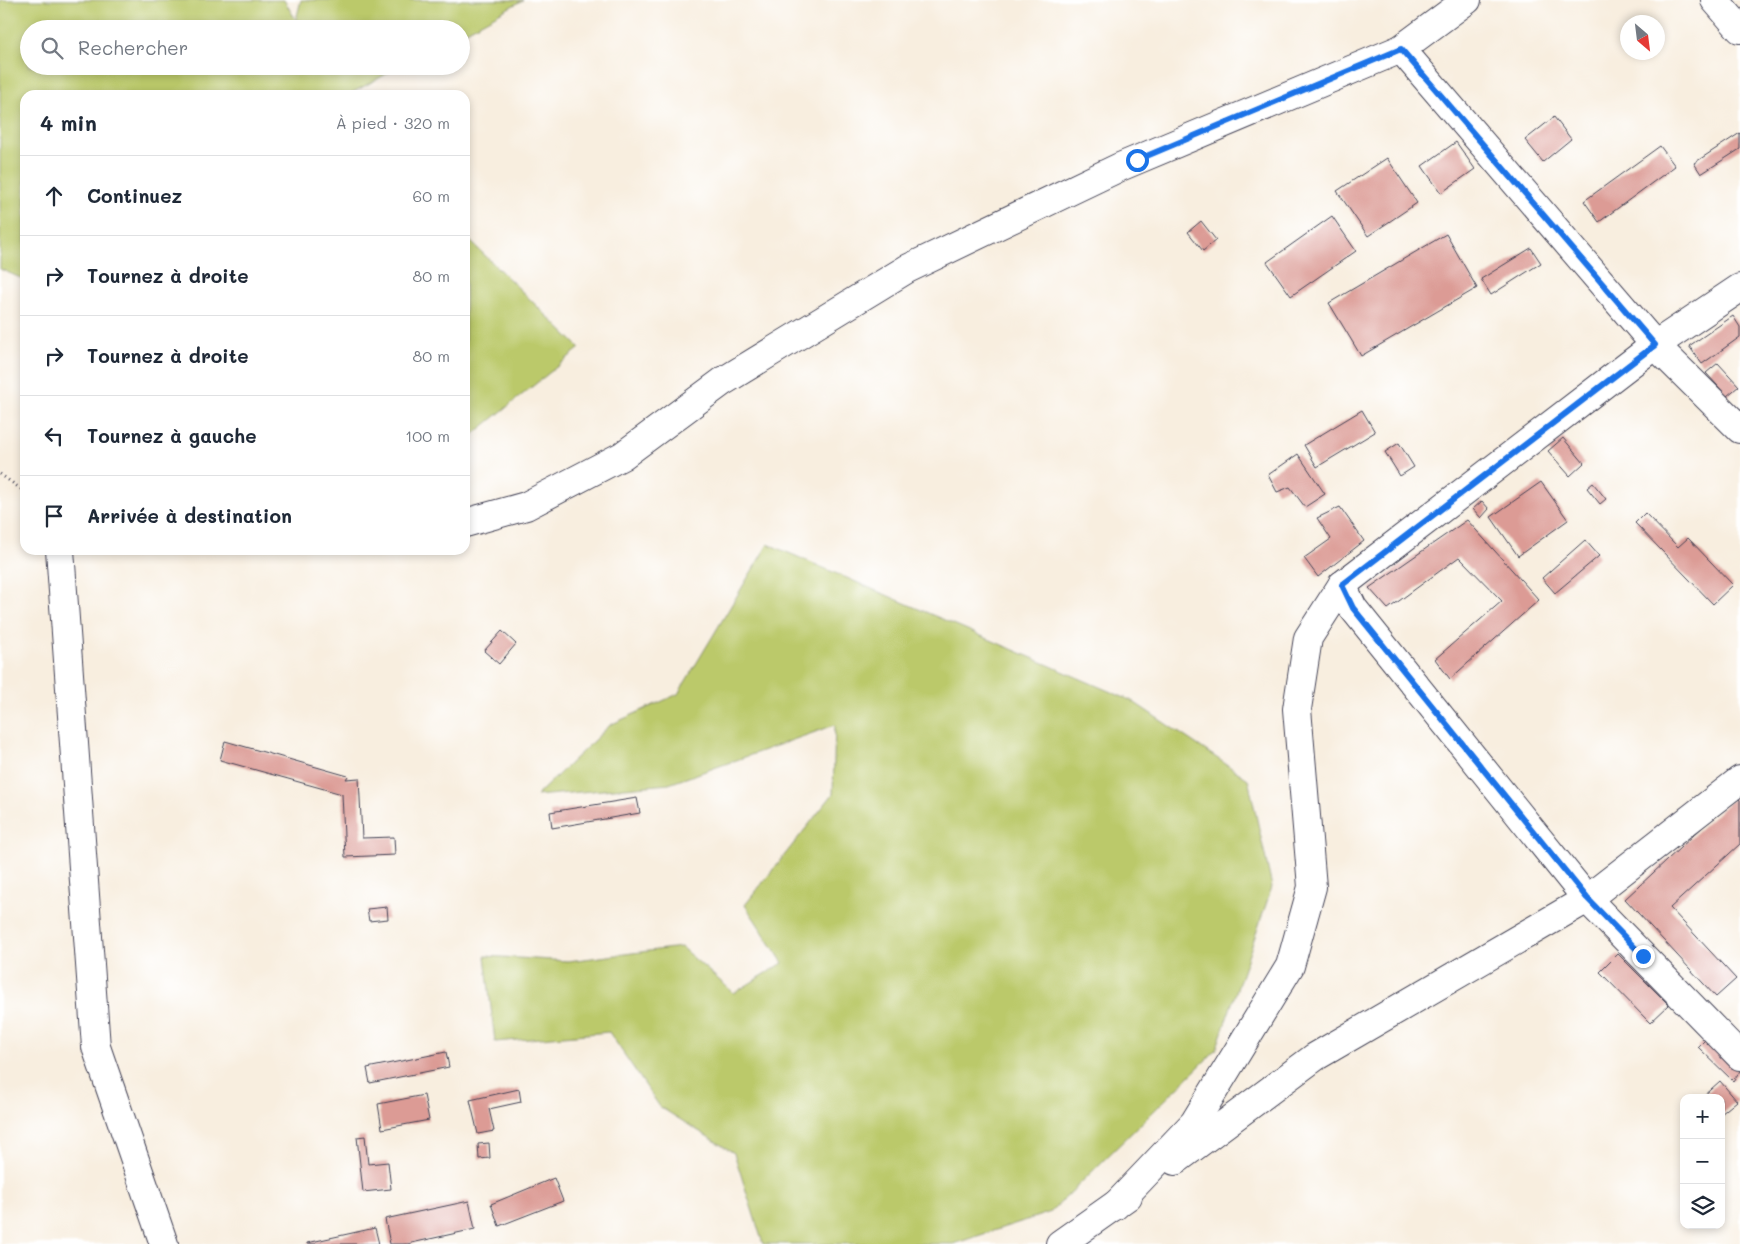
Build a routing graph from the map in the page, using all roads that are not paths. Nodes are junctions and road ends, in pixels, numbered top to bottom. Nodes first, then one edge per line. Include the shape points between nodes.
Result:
1 (1467, 0) edge
2 (1715, 0) edge
3 (1740, 29) edge
4 (1401, 49) junction
5 (1740, 288) edge
6 (1655, 345) junction
7 (1740, 430) edge
8 (470, 522) edge
9 (60, 555) edge
10 (1342, 585) junction
11 (1740, 780) edge
12 (1587, 898) junction
13 (1740, 1056) edge
14 (1114, 1206) junction
15 (164, 1244) edge
16 (1060, 1244) edge

1 - 4 street
2 - 3 street
4 - 6 street
4 - 8 street via 1120,167 907,269 722,382 622,456 526,506
5 - 6 street
6 - 7 street
6 - 10 street
9 - 15 street via 96,1048
10 - 12 street via 1353,608
10 - 14 street via 1308,638 1297,709 1312,887 1290,966 1194,1123
11 - 12 street
12 - 13 street
12 - 14 street via 1315,1057
14 - 16 street

